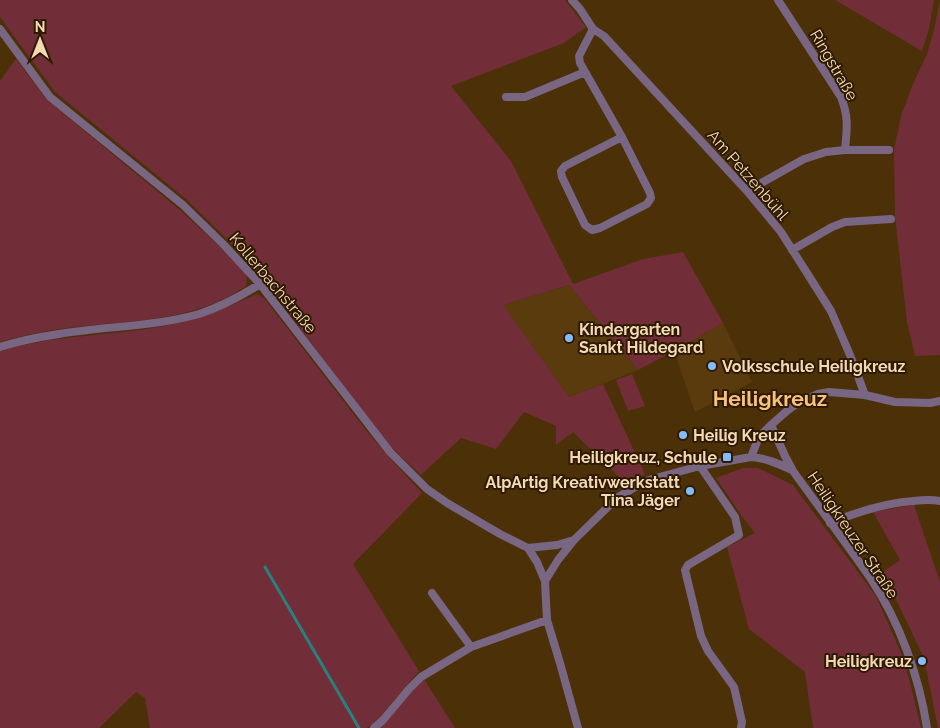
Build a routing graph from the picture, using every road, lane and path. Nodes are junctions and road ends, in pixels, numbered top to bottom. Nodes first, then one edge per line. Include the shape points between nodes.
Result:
1 (572, 0) edge
2 (778, 0) edge
3 (0, 29) edge
4 (593, 29) junction
5 (585, 72) junction
6 (506, 97) dead end
7 (622, 138) junction
8 (845, 150) junction
9 (888, 150) dead end
10 (747, 191) junction
11 (891, 219) dead end
12 (792, 250) junction
13 (260, 284) junction
14 (0, 347) edge
15 (865, 395) junction
16 (940, 401) edge
17 (771, 425) junction
18 (751, 458) junction
19 (700, 466) junction
20 (794, 471) junction
21 (940, 501) edge
22 (830, 523) junction
23 (574, 540) junction
24 (528, 548) junction
25 (545, 581) junction
26 (432, 592) dead end
27 (547, 620) junction
28 (471, 647) junction
29 (374, 728) edge
30 (578, 728) edge
31 (741, 728) edge
32 (927, 728) edge

1 - 4 street, Am Petzenbühl
2 - 8 street, Ringstraße via 841,97 847,118
3 - 13 street, Kollerbachstraße via 50,97 183,205
4 - 5 street via 579,56
4 - 10 street, Am Petzenbühl via 604,36
5 - 6 street via 525,97
5 - 7 street
7 - 7 street via 650,192 650,198 647,204 592,230 585,226 561,171
8 - 9 street
8 - 10 street via 804,159
10 - 12 street, Am Petzenbühl
11 - 12 street via 845,222
12 - 15 street, Am Petzenbühl via 831,311
13 - 14 street via 240,297 201,313 172,320 60,334
13 - 24 street, Kollerbachstraße via 408,471 446,503
15 - 16 street via 895,402
15 - 17 street via 818,394 798,403
17 - 18 street via 760,436
17 - 20 street, Heiligkreuzer Straße
18 - 19 street, Heiligkreuzer Straße
18 - 20 street, Heiligkreuzer Straße via 780,464
19 - 23 street, Heiligkreuzer Straße via 640,484 617,498
19 - 31 street via 735,517 739,535 684,570 701,636 734,687
20 - 22 street, Heiligkreuzer Straße
21 - 22 street via 886,504
22 - 32 street, Heiligkreuzer Straße via 871,580 894,621 916,679
23 - 24 street
23 - 25 street, Heiligkreuzer Straße
24 - 25 street
25 - 27 street
26 - 28 street
27 - 28 street
27 - 30 street
28 - 29 street via 422,676

